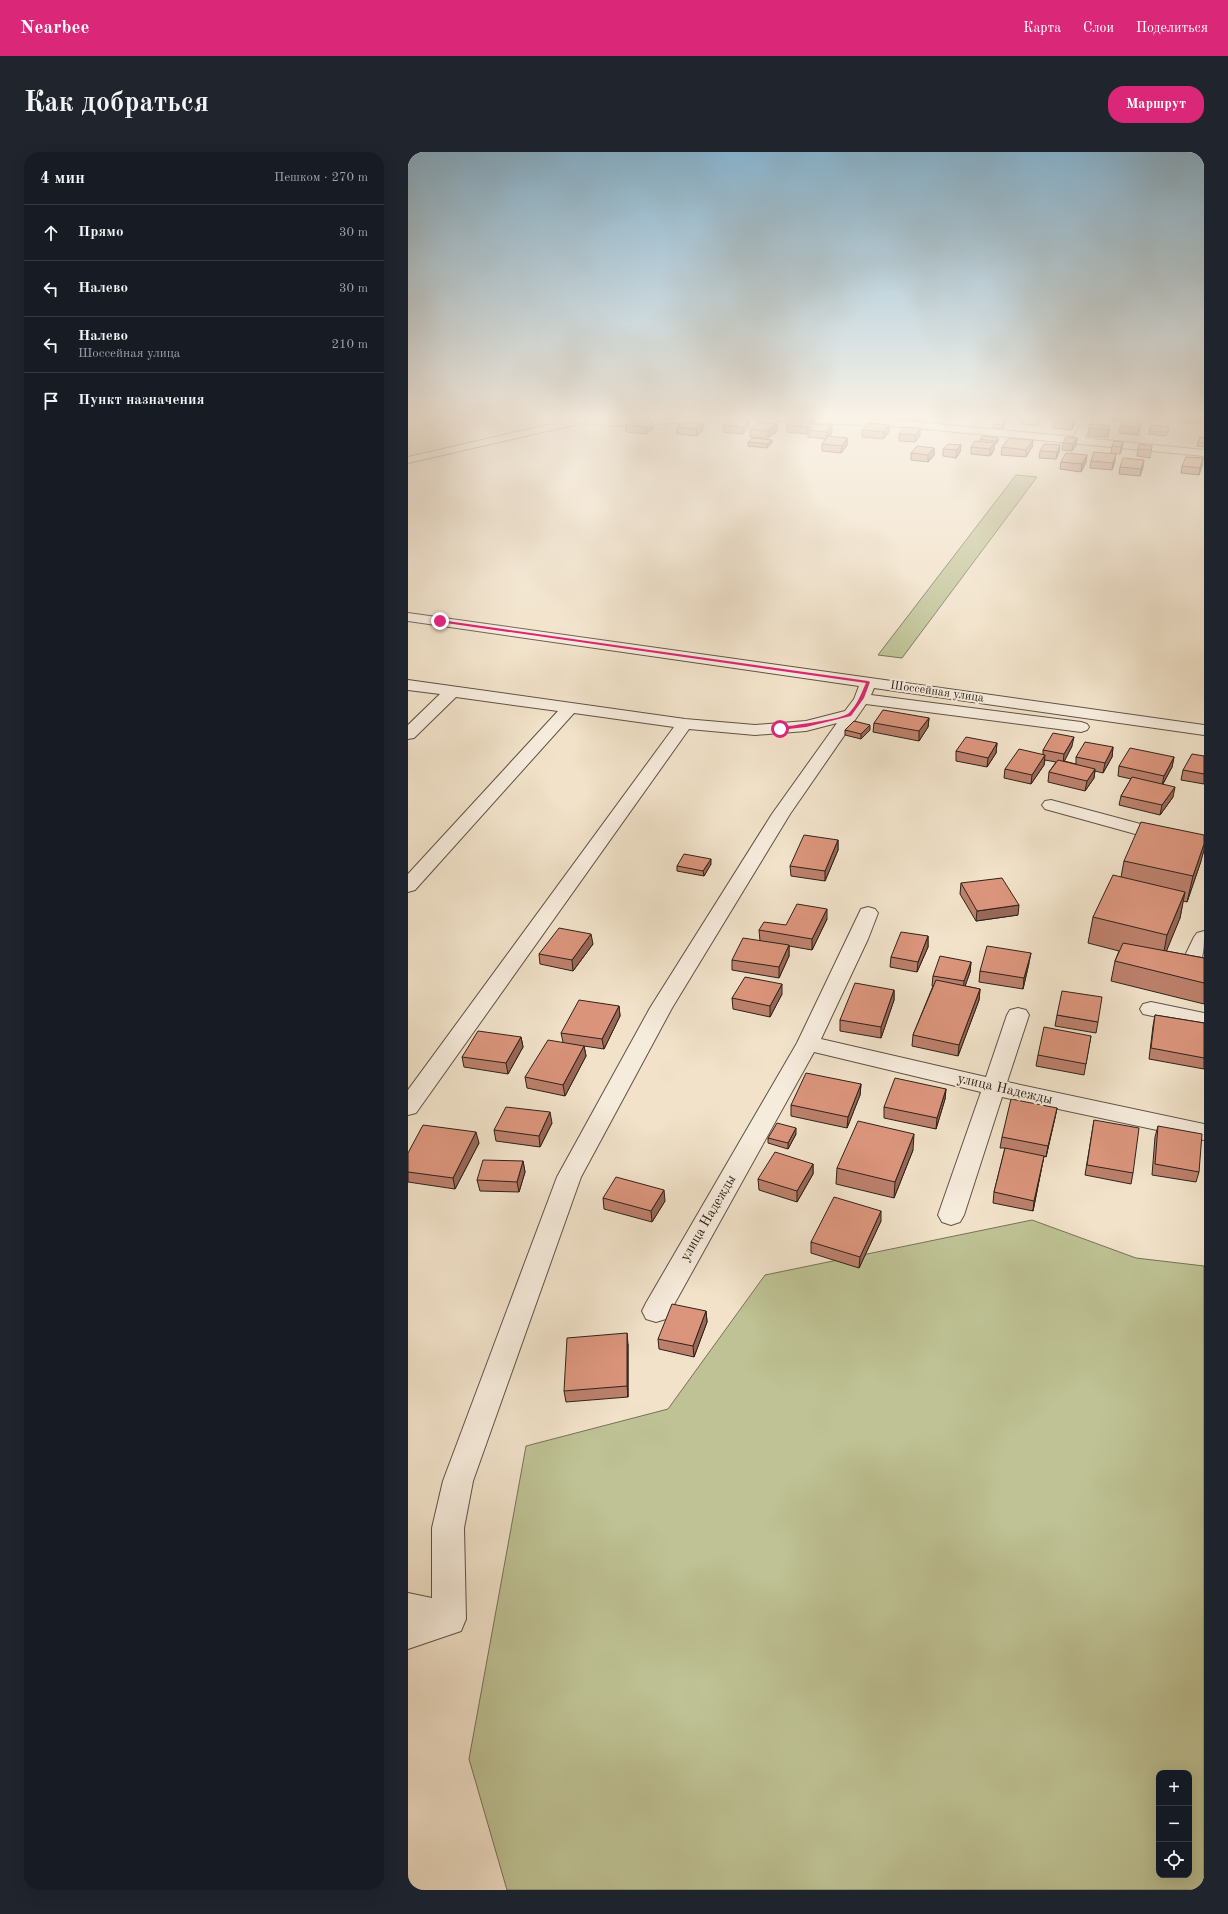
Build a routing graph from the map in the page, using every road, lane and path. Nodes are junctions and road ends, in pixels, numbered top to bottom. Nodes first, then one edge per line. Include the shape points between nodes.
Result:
1 (408, 617) edge
2 (408, 685) edge
3 (452, 691) junction
4 (977, 697) junction
5 (860, 699) junction
6 (569, 709) junction
7 (977, 714) junction
8 (685, 724) junction
9 (1204, 730) edge
10 (1179, 732) junction
11 (408, 734) edge
12 (1204, 743) edge
13 (1051, 805) dead end
14 (1204, 848) edge
15 (408, 886) edge
16 (868, 913) dead end
17 (1204, 937) edge
18 (1189, 968) edge
19 (1151, 1009) dead end
20 (1018, 1015) dead end
21 (1204, 1020) edge
22 (808, 1043) junction
23 (994, 1087) junction
24 (408, 1107) edge
25 (1204, 1132) edge
26 (951, 1215) dead end
27 (656, 1311) dead end
28 (408, 1609) edge
29 (449, 1618) junction
30 (408, 1632) edge

1 - 5 street, Шоссейная улица
2 - 3 street
3 - 6 street
3 - 11 street
4 - 5 street, Шоссейная улица
4 - 7 street
4 - 10 street, Шоссейная улица
5 - 7 street
5 - 8 street via 806,726 755,730
5 - 29 street via 781,814 661,1008 569,1177 458,1481 448,1528
6 - 8 street
6 - 15 street
7 - 10 street
8 - 24 street
9 - 10 street, Шоссейная улица
10 - 12 street
13 - 14 street
16 - 22 street, улица Надежды
17 - 18 street
19 - 21 street
20 - 23 street
22 - 23 street, улица Надежды
22 - 27 street, улица Надежды
23 - 25 street, улица Надежды
23 - 26 street
28 - 29 street
29 - 30 street

